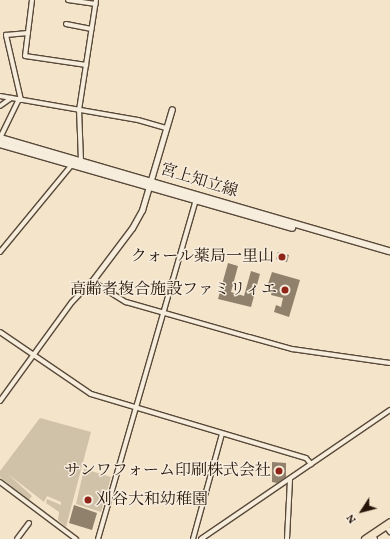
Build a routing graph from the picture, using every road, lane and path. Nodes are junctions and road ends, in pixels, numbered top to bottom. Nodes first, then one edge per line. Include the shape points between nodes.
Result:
1 (32, 0) edge
2 (68, 0) edge
3 (96, 2) edge
4 (66, 24) dead end
5 (92, 29) junction
6 (28, 33) junction
7 (86, 65) junction
8 (0, 96) edge
9 (11, 98) junction
10 (20, 100) junction
11 (0, 106) edge
12 (172, 109) dead end
13 (79, 110) junction
14 (166, 128) junction
15 (0, 138) edge
16 (0, 144) edge
17 (81, 161) junction
18 (70, 166) junction
19 (151, 180) junction
20 (148, 187) junction
21 (196, 199) junction
22 (390, 251) edge
23 (0, 252) edge
24 (390, 255) edge
25 (92, 281) junction
26 (164, 312) junction
27 (0, 332) edge
28 (32, 356) junction
29 (390, 363) edge
30 (0, 401) edge
31 (136, 407) junction
32 (390, 410) edge
33 (222, 434) junction
34 (311, 464) junction
35 (290, 479) junction
36 (0, 482) edge
37 (29, 523) dead end
38 (388, 523) edge
39 (390, 532) edge
40 (374, 536) edge
41 (17, 539) edge
42 (76, 539) edge
43 (98, 539) edge
44 (193, 539) edge
45 (201, 539) edge
46 (287, 539) edge
47 (364, 539) edge

1 - 6 street
2 - 3 street
3 - 5 street
4 - 5 street
5 - 7 street
6 - 7 street via 25,56
6 - 10 street via 6,35
7 - 13 street
8 - 9 street
9 - 10 street
9 - 11 street
10 - 13 street
10 - 15 street
12 - 14 street
13 - 14 street via 138,120
13 - 17 street
14 - 19 street
15 - 17 main road, 宮上知立線
16 - 18 main road, 宮上知立線
17 - 19 main road, 宮上知立線
18 - 20 main road, 宮上知立線
18 - 23 street
19 - 20 street
19 - 22 main road, 宮上知立線
20 - 21 main road, 宮上知立線
20 - 25 street via 132,228
21 - 24 main road, 宮上知立線
21 - 26 street
25 - 26 street via 126,302
25 - 28 street
26 - 29 street via 284,347
26 - 31 street
27 - 28 street
28 - 30 street
28 - 31 street via 91,394
31 - 33 street
31 - 43 street
32 - 34 street
33 - 34 street via 306,458
33 - 44 street
34 - 35 street
35 - 45 street
35 - 46 street
36 - 42 street
37 - 41 street
38 - 39 street
38 - 40 main road
40 - 47 main road

